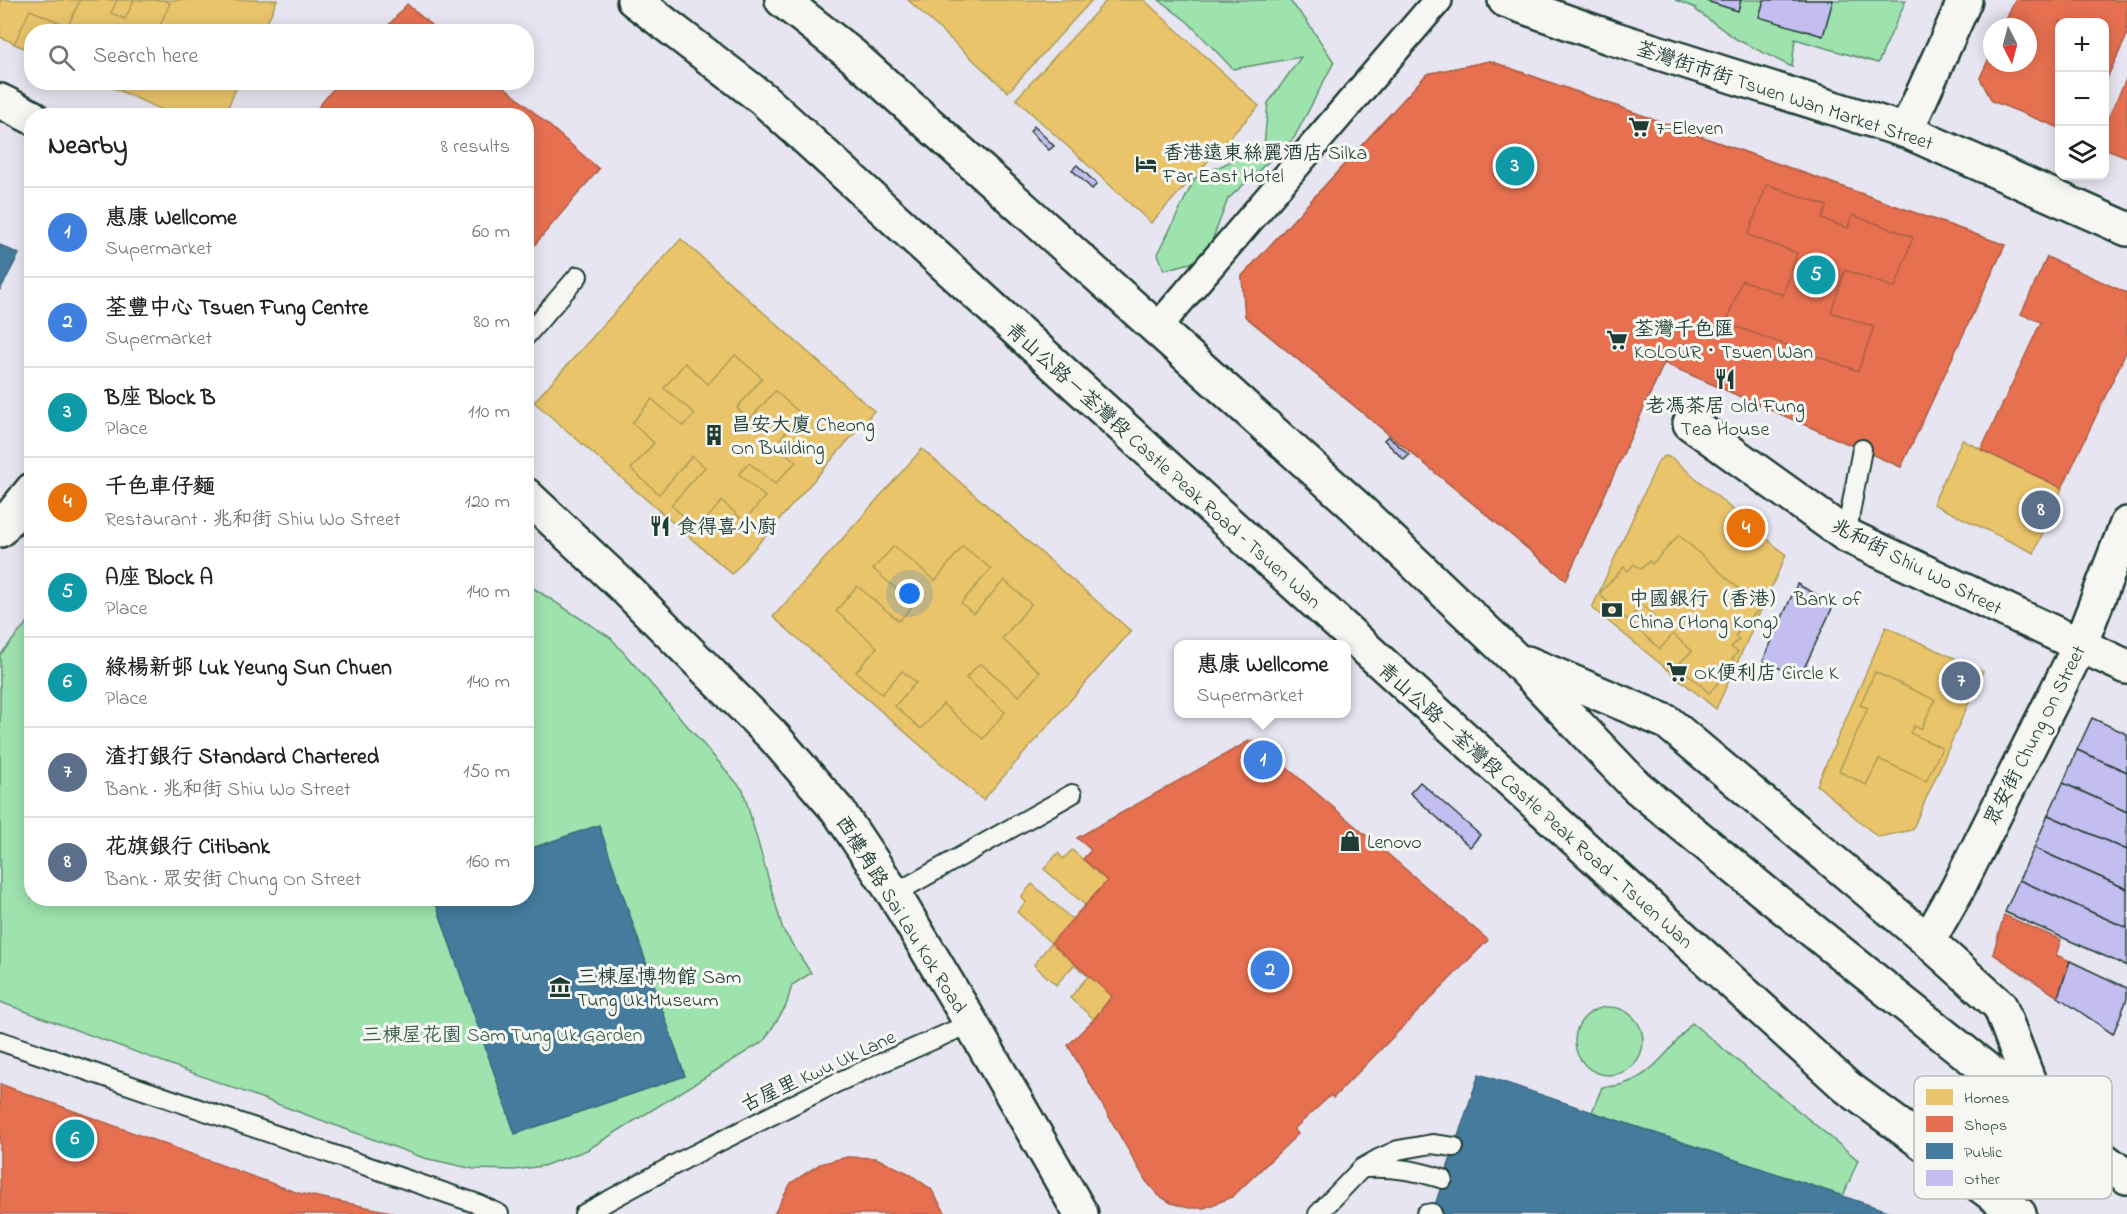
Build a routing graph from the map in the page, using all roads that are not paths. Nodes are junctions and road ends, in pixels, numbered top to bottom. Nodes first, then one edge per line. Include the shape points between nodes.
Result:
1 (634, 0) edge
2 (782, 0) edge
3 (1438, 0) edge
4 (1506, 0) edge
5 (1965, 0) edge
6 (0, 101) edge
7 (24, 113) edge
8 (1906, 131) junction
9 (2127, 229) edge
10 (578, 276) dead end
11 (534, 327) edge
12 (1156, 329) junction
13 (1690, 423) dead end
14 (1862, 449) dead end
15 (24, 500) edge
16 (534, 503) edge
17 (2127, 524) edge
18 (0, 530) edge
19 (1846, 535) junction
20 (2080, 645) junction
21 (1514, 658) junction
22 (2127, 667) edge
23 (1072, 794) dead end
24 (894, 894) junction
25 (1928, 941) junction
26 (971, 1023) junction
27 (0, 1041) edge
28 (1995, 1076) edge
29 (2027, 1076) edge
30 (1914, 1136) edge
31 (1454, 1147) dead end
32 (2112, 1166) edge
33 (1362, 1168) junction
34 (2127, 1177) edge
35 (1443, 1179) dead end
36 (1999, 1199) edge
37 (499, 1214) edge
38 (584, 1214) edge
39 (1081, 1214) edge
40 (1318, 1214) edge
41 (2019, 1214) edge

1 - 30 main road, 青山公路－荃灣段 Castle Peak Road – Tsuen Wan via 763,99 1847,1087
2 - 12 main road via 852,55
3 - 12 street
4 - 8 main road, 荃灣街市街 Tsuen Wan Market Street via 1608,37
5 - 8 main road
6 - 7 main road
8 - 9 main road, 荃灣街市街 Tsuen Wan Market Street
10 - 11 lane
12 - 21 main road via 1355,506
13 - 19 main road, 兆和街 Shiu Wo Street
14 - 19 lane
15 - 18 main road
16 - 24 main road, 西樓角路 Sai Lau Kok Road via 774,737 839,812
17 - 20 main road, 眾安街 Chung On Street
19 - 20 main road, 兆和街 Shiu Wo Street
20 - 22 main road, 兆和街 Shiu Wo Street
20 - 25 main road, 眾安街 Chung On Street
21 - 25 main road via 1667,722
21 - 28 main road via 1636,786
23 - 24 lane
24 - 26 main road, 西樓角路 Sai Lau Kok Road
25 - 29 main road via 2000,1006
26 - 38 lane, 古屋里 Kwu Uk Lane via 836,1083
26 - 39 main road, 西樓角路 Sai Lau Kok Road
27 - 37 lane
31 - 33 lane via 1432,1144 1398,1150
32 - 34 main road
33 - 35 lane via 1394,1167
33 - 40 lane
36 - 41 main road, 青山公路－荃灣段 Castle Peak Road – Tsuen Wan

